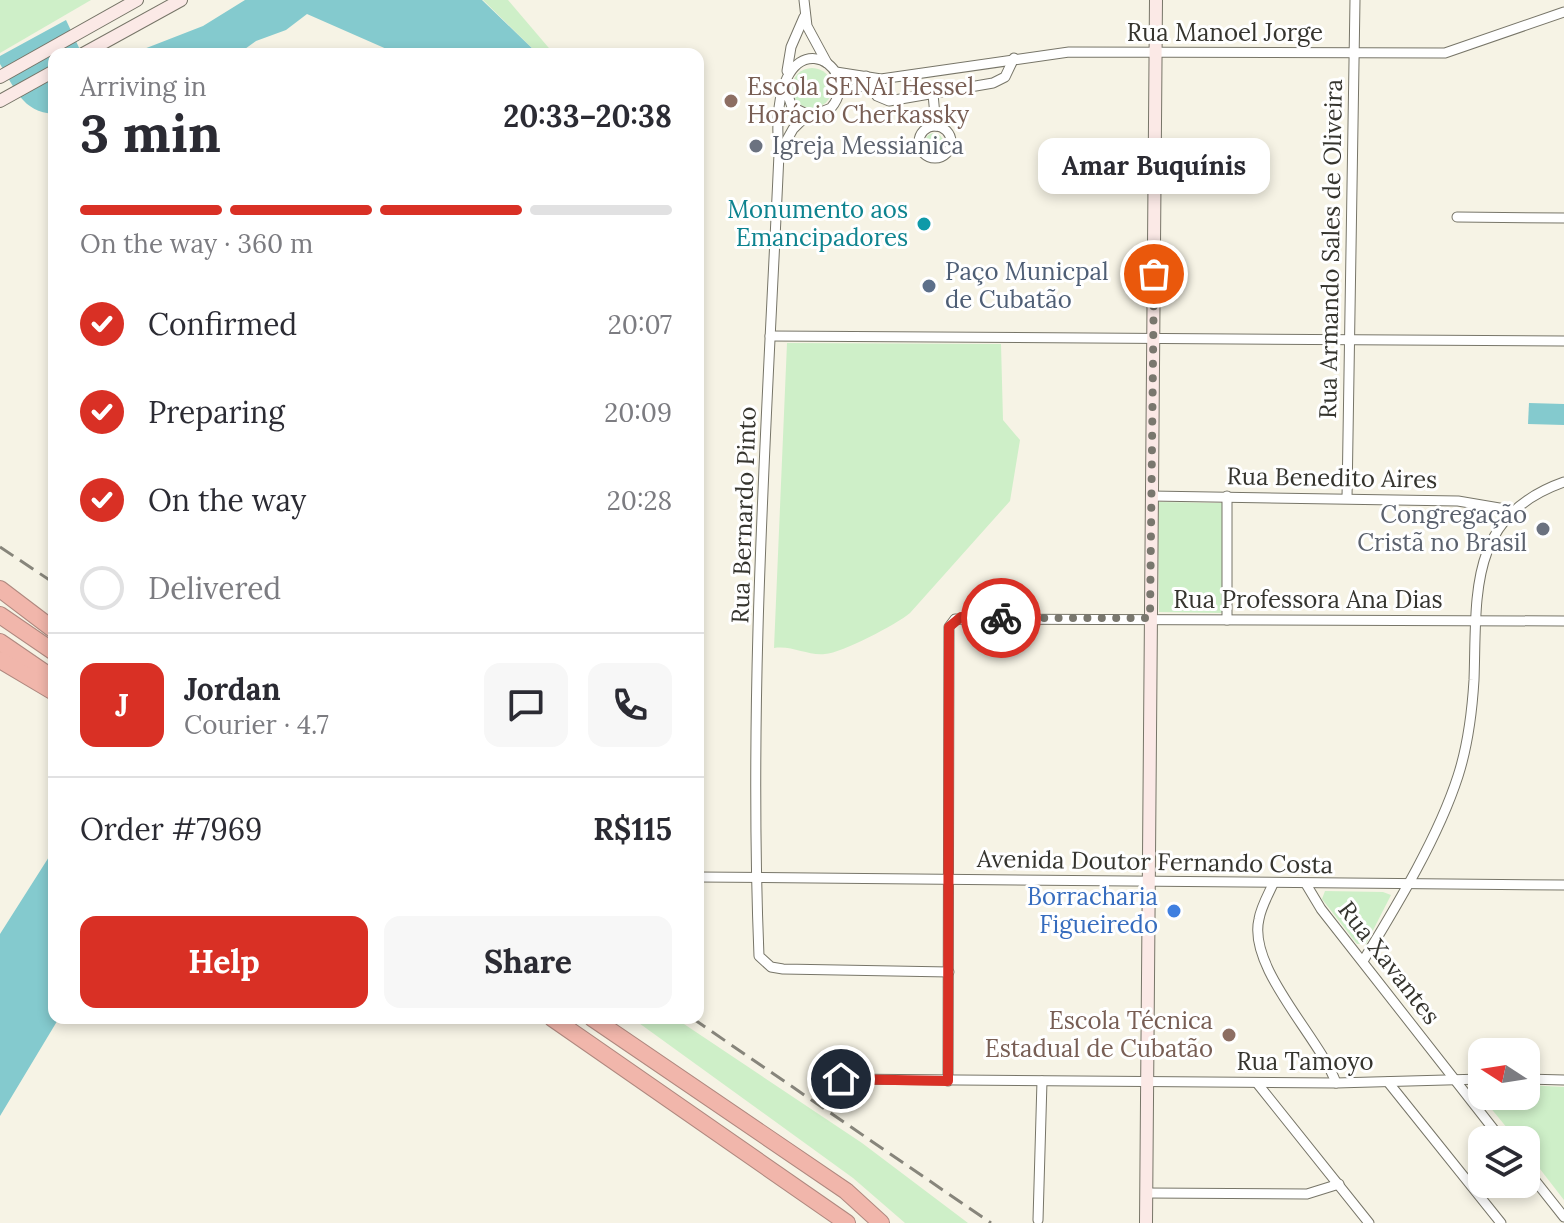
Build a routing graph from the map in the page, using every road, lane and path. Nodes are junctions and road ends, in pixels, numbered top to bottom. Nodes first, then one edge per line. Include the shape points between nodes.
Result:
1 (137, 0) edge
2 (181, 0) edge
3 (804, 0) edge
4 (1156, 0) edge
5 (1355, 0) edge
6 (1564, 12) edge
7 (804, 17) junction
8 (52, 48) edge
9 (94, 48) edge
10 (48, 50) edge
11 (1156, 53) junction
12 (1354, 54) junction
13 (1014, 58) junction
14 (827, 63) junction
15 (836, 72) junction
16 (48, 74) edge
17 (0, 77) edge
18 (785, 79) junction
19 (868, 81) junction
20 (840, 92) junction
21 (933, 94) junction
22 (0, 101) edge
23 (807, 115) junction
24 (936, 126) dead end
25 (779, 154) junction
26 (1457, 217) dead end
27 (1564, 218) edge
28 (770, 336) junction
29 (1153, 337) junction
30 (1350, 339) junction
31 (1564, 341) edge
32 (1564, 482) edge
33 (1151, 496) junction
34 (1227, 496) junction
35 (1347, 498) junction
36 (1511, 510) junction
37 (0, 589) edge
38 (0, 615) edge
39 (1150, 618) junction
40 (1227, 620) junction
41 (1474, 621) junction
42 (1564, 621) edge
43 (48, 625) edge
44 (0, 642) edge
45 (48, 648) edge
46 (0, 660) edge
47 (48, 675) edge
48 (48, 688) edge
49 (704, 877) edge
50 (756, 878) junction
51 (950, 880) junction
52 (1148, 881) junction
53 (1273, 884) junction
54 (1306, 884) junction
55 (1405, 884) junction
56 (1564, 885) edge
57 (1363, 961) junction
58 (949, 972) junction
59 (561, 1024) edge
60 (601, 1024) edge
61 (841, 1079) dead end
62 (1453, 1079) junction
63 (1468, 1079) edge
64 (1540, 1079) edge
65 (1564, 1080) edge
66 (948, 1081) junction
67 (1042, 1081) junction
68 (1147, 1082) junction
69 (1388, 1082) junction
70 (1257, 1083) junction
71 (1336, 1083) junction
72 (1491, 1126) edge
73 (1339, 1184) junction
74 (1540, 1187) edge
75 (1146, 1193) junction
76 (1564, 1217) edge
77 (1038, 1220) dead end
78 (847, 1223) edge
79 (881, 1223) edge
80 (1146, 1223) edge
81 (1369, 1223) edge
82 (1501, 1223) edge

1 - 8 street
2 - 9 street
3 - 7 street
4 - 11 street
5 - 12 street, Rua Armando Sales de Oliveira
6 - 12 street, Rua Manoel Jorge via 1445,53
7 - 14 street
7 - 18 street, Rua Bernardo Pinto
10 - 17 street
11 - 12 street, Rua Manoel Jorge
11 - 13 street, Rua Manoel Jorge via 1069,52
11 - 29 street
12 - 30 street, Rua Armando Sales de Oliveira
13 - 19 street, Rua Manoel Jorge
13 - 21 street via 1005,77 993,83
14 - 15 street
14 - 18 street via 801,61
15 - 19 street, Rua Manoel Jorge
15 - 20 street
16 - 22 street
18 - 23 street via 787,101
18 - 25 street, Rua Bernardo Pinto via 777,105
19 - 20 street, Rua Manoel Jorge
19 - 21 street via 877,96 889,101
20 - 23 street via 828,111
21 - 24 street
23 - 25 street
25 - 28 street, Rua Bernardo Pinto
26 - 27 street
28 - 29 street
28 - 50 street, Rua Bernardo Pinto
29 - 30 street
29 - 33 street
30 - 31 street
30 - 35 street, Rua Armando Sales de Oliveira
32 - 36 street
33 - 34 street, Rua Benedito Aires
33 - 39 street
34 - 35 street, Rua Benedito Aires
34 - 40 street
35 - 36 street, Rua Benedito Aires via 1458,501
36 - 41 street via 1485,554
37 - 43 highway
38 - 45 highway
39 - 40 street, Rua Professora Ana Dias
39 - 51 street, Rua Professora Ana Dias via 955,619 949,627
39 - 52 street
40 - 41 street, Rua Professora Ana Dias
41 - 42 street, Rua Professora Ana Dias
41 - 55 street via 1467,741 1444,813
44 - 47 highway
46 - 48 highway
49 - 50 street, Avenida Doutor Fernando Costa
50 - 51 street, Avenida Doutor Fernando Costa
50 - 58 street, Rua Bernardo Pinto via 759,956 771,967
51 - 52 street, Avenida Doutor Fernando Costa
51 - 58 street
52 - 53 street, Avenida Doutor Fernando Costa
52 - 68 street
53 - 54 street, Avenida Doutor Fernando Costa
53 - 71 street via 1258,921 1261,945 1286,1004 1329,1062
54 - 55 street, Avenida Doutor Fernando Costa
54 - 57 street, Rua Xavantes
55 - 56 street, Avenida Doutor Fernando Costa
55 - 57 street
57 - 62 street, Rua Xavantes
58 - 66 street
59 - 78 highway
60 - 79 highway via 846,1191
61 - 66 street, Rua Tamoyo
62 - 63 street, Rua Tamoyo
62 - 69 street, Rua Tamoyo
62 - 72 street, Rua Xavantes
64 - 65 street
66 - 67 street, Rua Tamoyo
67 - 68 street, Rua Tamoyo
67 - 77 street
68 - 70 street, Rua Tamoyo
68 - 75 street
69 - 71 street, Rua Tamoyo
69 - 82 street
70 - 71 street, Rua Tamoyo
70 - 73 street
73 - 75 street via 1307,1194
73 - 81 street
74 - 76 street
75 - 80 street

